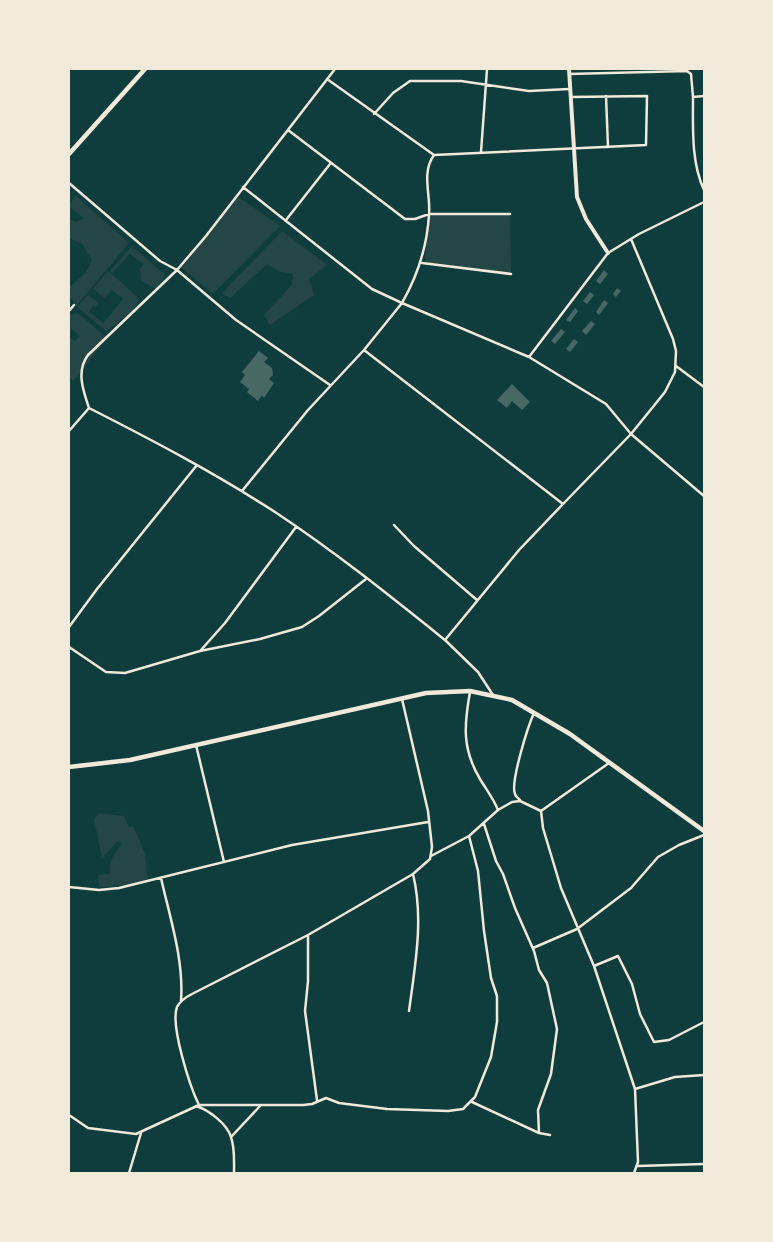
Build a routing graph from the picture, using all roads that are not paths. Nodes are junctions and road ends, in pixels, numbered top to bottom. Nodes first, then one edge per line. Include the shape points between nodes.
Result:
1 (145, 69) edge
2 (335, 69) edge
3 (487, 69) edge
4 (569, 71) edge
5 (327, 79) junction
6 (487, 84) junction
7 (569, 89) junction
8 (606, 96) junction
9 (704, 96) edge
10 (570, 97) junction
11 (693, 97) junction
12 (374, 114) junction
13 (288, 130) junction
14 (608, 147) junction
15 (572, 150) junction
16 (481, 152) junction
17 (69, 154) edge
18 (434, 155) junction
19 (330, 164) junction
20 (69, 182) edge
21 (243, 187) junction
22 (704, 190) edge
23 (704, 202) edge
24 (430, 214) junction
25 (510, 214) dead end
26 (286, 220) junction
27 (630, 239) junction
28 (608, 253) junction
29 (422, 263) junction
30 (177, 270) junction
31 (511, 274) dead end
32 (402, 302) junction
33 (74, 305) dead end
34 (69, 311) edge
35 (364, 350) junction
36 (530, 357) junction
37 (676, 366) junction
38 (330, 385) junction
39 (704, 387) edge
40 (89, 408) junction
41 (69, 431) edge
42 (631, 434) junction
43 (197, 465) junction
44 (242, 492) junction
45 (704, 496) edge
46 (563, 504) junction
47 (394, 525) dead end
48 (296, 526) junction
49 (366, 579) junction
50 (477, 600) junction
51 (69, 627) edge
52 (445, 640) junction
53 (69, 646) edge
54 (200, 651) junction
55 (470, 691) junction
56 (493, 695) junction
57 (402, 699) junction
58 (535, 712) junction
59 (196, 745) junction
60 (610, 763) junction
61 (69, 767) edge
62 (520, 801) junction
63 (498, 810) junction
64 (541, 811) junction
65 (428, 822) junction
66 (484, 824) junction
67 (704, 830) edge
68 (704, 835) edge
69 (469, 836) junction
70 (431, 856) junction
71 (224, 862) junction
72 (413, 874) junction
73 (161, 878) junction
74 (69, 887) edge
75 (577, 929) junction
76 (308, 935) junction
77 (533, 948) junction
78 (594, 966) junction
79 (181, 1001) junction
80 (408, 1011) dead end
81 (704, 1022) edge
82 (704, 1075) edge
83 (635, 1089) junction
84 (317, 1100) junction
85 (472, 1102) junction
86 (261, 1105) junction
87 (197, 1106) junction
88 (69, 1115) edge
89 (141, 1133) junction
90 (539, 1133) junction
91 (550, 1135) dead end
92 (231, 1137) junction
93 (704, 1164) edge
94 (638, 1166) junction
95 (129, 1173) edge
96 (234, 1173) edge
97 (634, 1173) edge

1 - 17 main road
2 - 5 street
3 - 6 street
4 - 7 main road
4 - 11 street via 686,71 691,74
5 - 12 street
5 - 13 street
6 - 7 street via 529,91
6 - 12 street via 410,81 393,92
6 - 16 street
7 - 10 main road
8 - 10 street
8 - 14 street
8 - 14 street via 647,96 646,145
9 - 11 street
10 - 15 main road
11 - 22 street via 694,145
12 - 18 street
13 - 19 street
13 - 21 street
14 - 15 street
15 - 16 street
15 - 28 main road via 580,207
16 - 18 street
18 - 24 street via 428,167
19 - 24 street via 405,219
19 - 26 street
20 - 30 street via 160,261
21 - 26 street
21 - 30 street
23 - 27 street
24 - 25 street
24 - 29 street
26 - 32 street via 372,289
27 - 28 street
27 - 37 street via 673,339
28 - 36 street
29 - 31 street
29 - 32 street
30 - 38 street via 236,320
30 - 40 street via 82,362 81,378
32 - 35 street
32 - 36 street
33 - 34 street
35 - 38 street
35 - 46 street
36 - 42 street via 596,396 616,413
37 - 39 street
37 - 42 street via 665,392
38 - 44 street
40 - 41 street
40 - 43 street
42 - 45 street
42 - 46 street
43 - 44 street
43 - 51 street
44 - 48 street
46 - 50 street via 535,531
47 - 50 street
48 - 49 street
48 - 54 street via 225,623
49 - 52 street
49 - 54 street via 302,627
50 - 52 street
52 - 56 street via 478,672
53 - 54 street via 98,668 119,674
55 - 56 main road
55 - 57 main road via 438,692
55 - 63 street via 464,732 466,744
56 - 58 main road
57 - 59 main road
57 - 65 street
58 - 60 main road
58 - 62 street via 515,778 514,793
59 - 61 main road via 130,760
59 - 71 street
60 - 64 street
60 - 67 main road
62 - 63 street
62 - 64 street
63 - 66 street
64 - 75 street via 561,888
65 - 70 street
65 - 71 street via 292,845
66 - 69 street
66 - 77 street via 514,908
68 - 75 street via 658,857 631,888
69 - 70 street
69 - 85 street via 478,871 491,978 498,996 491,1057
70 - 72 street
71 - 73 street
72 - 76 street
72 - 80 street via 418,934
73 - 74 street via 106,890
73 - 79 street via 177,947
75 - 77 street
75 - 78 street
76 - 79 street
76 - 84 street via 305,1011
77 - 90 street via 539,970 547,983 558,1029 551,1074 538,1110
78 - 81 street via 618,956 654,1042 669,1040
78 - 83 street
79 - 87 street via 176,1014 181,1048
82 - 83 street via 675,1077
83 - 94 street
84 - 85 street via 326,1098 339,1103 387,1109 448,1112 457,1111
84 - 86 street via 312,1104
85 - 90 street
86 - 87 street
86 - 92 street
87 - 89 street
87 - 92 street via 210,1112
88 - 89 street via 88,1128
89 - 95 street
90 - 91 street
92 - 96 street
93 - 94 street
94 - 97 street

